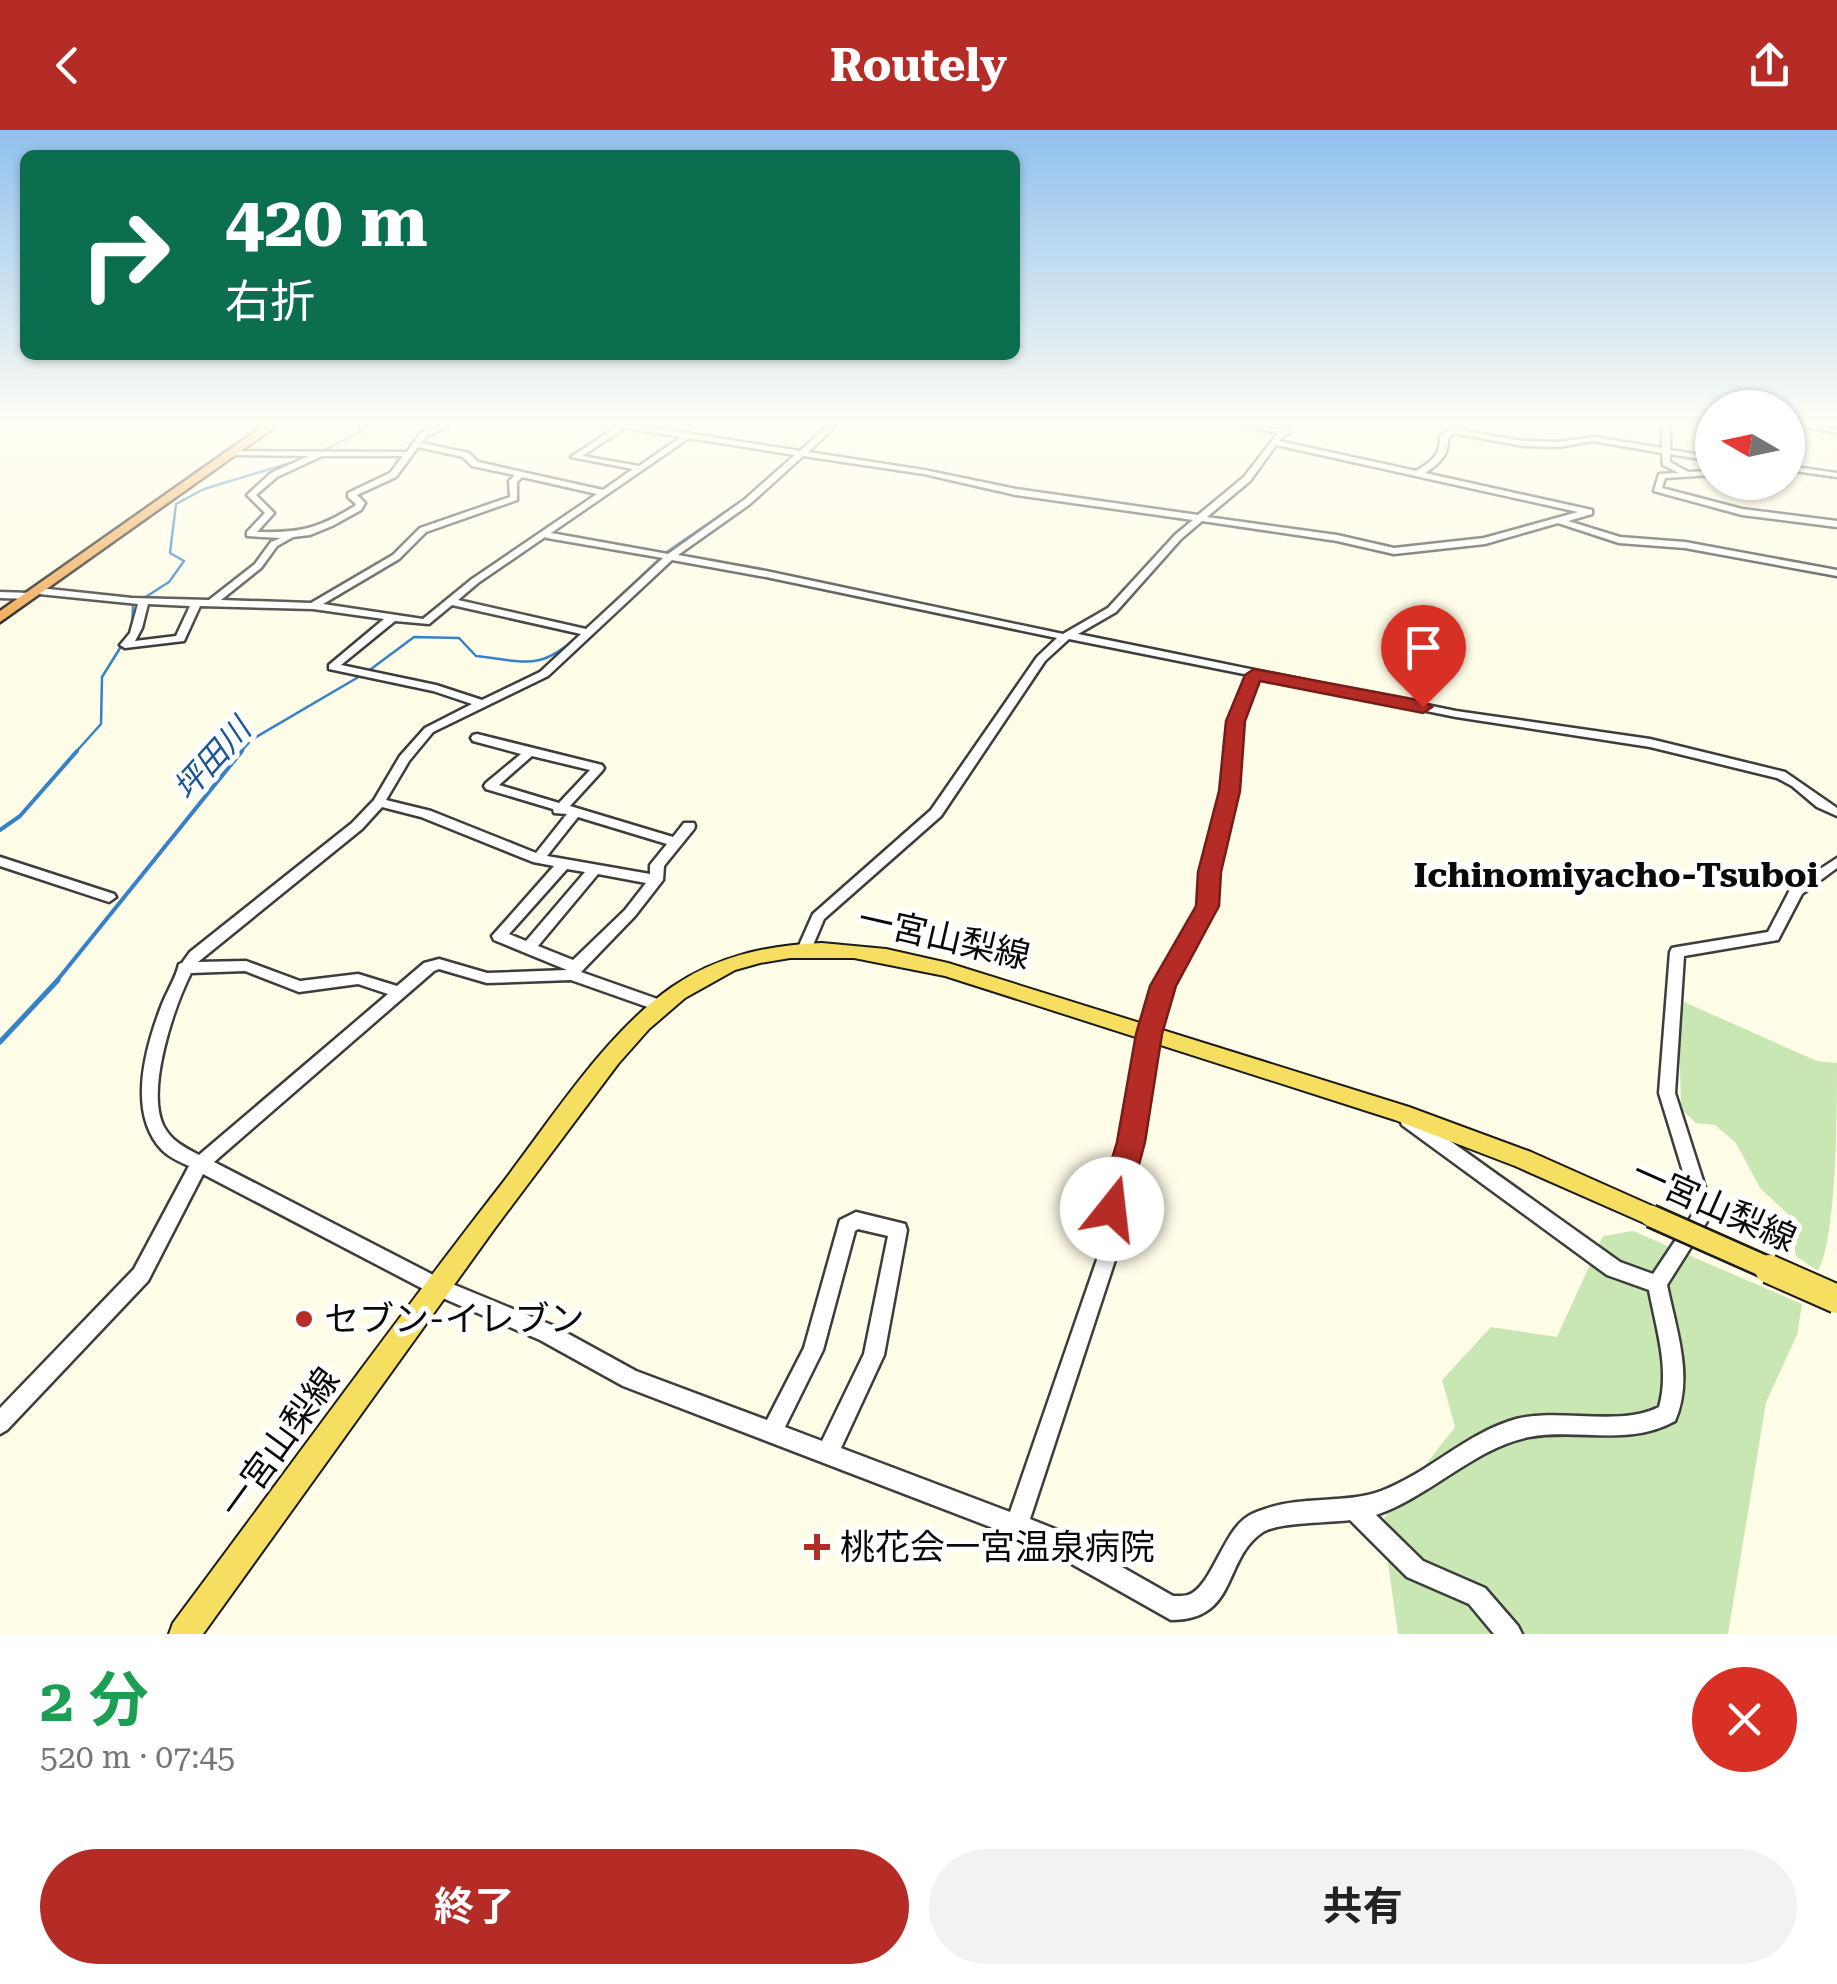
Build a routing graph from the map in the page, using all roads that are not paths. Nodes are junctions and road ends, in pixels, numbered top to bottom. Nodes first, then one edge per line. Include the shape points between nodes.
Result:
1 (172, 496) edge
2 (252, 496) edge
3 (351, 496) edge
4 (514, 496) edge
5 (600, 496) edge
6 (753, 496) edge
7 (1055, 496) edge
8 (1226, 496) edge
9 (1513, 496) edge
10 (1684, 496) edge
11 (1197, 519) junction
12 (1560, 520) junction
13 (1837, 524) edge
14 (548, 535) junction
15 (290, 536) junction
16 (667, 555) junction
17 (1837, 573) edge
18 (35, 593) junction
19 (0, 595) edge
20 (139, 601) junction
21 (450, 601) junction
22 (197, 602) junction
23 (212, 602) junction
24 (313, 606) junction
25 (0, 618) edge
26 (391, 620) junction
27 (590, 633) junction
28 (1066, 636) junction
29 (1254, 675) junction
30 (482, 704) junction
31 (477, 738) dead end
32 (527, 754) junction
33 (380, 802) junction
34 (566, 812) junction
35 (1837, 812) edge
36 (689, 826) dead end
37 (675, 842) junction
38 (538, 858) junction
39 (0, 861) edge
40 (1837, 862) edge
41 (563, 865) junction
42 (594, 870) junction
43 (656, 880) junction
44 (109, 897) dead end
45 (528, 949) junction
46 (804, 950) junction
47 (184, 968) junction
48 (573, 971) junction
49 (398, 992) junction
50 (661, 1006) junction
51 (1149, 1034) junction
52 (1401, 1113) junction
53 (199, 1165) junction
54 (1657, 1284) junction
55 (438, 1287) junction
56 (1837, 1299) edge
57 (0, 1423) edge
58 (772, 1432) junction
59 (828, 1454) junction
60 (1354, 1509) junction
61 (1017, 1525) junction
62 (184, 1634) edge
63 (1510, 1634) edge

1 - 18 highway
2 - 15 street via 270,513 250,534
3 - 15 street via 362,503 358,508 315,534
4 - 24 street via 423,530 396,557
5 - 14 street
6 - 16 street
7 - 11 street
8 - 11 street
9 - 12 street via 1589,512
10 - 13 street via 1742,512
11 - 12 street via 1404,552 1485,542
11 - 28 street via 1112,610
12 - 17 street via 1619,540
14 - 16 street
14 - 21 street
15 - 23 street
16 - 27 street
16 - 28 street
18 - 19 street
18 - 20 street
18 - 25 highway
20 - 22 street
20 - 22 street via 138,630 125,645 180,639
21 - 26 street via 425,622
21 - 27 street
22 - 23 street
23 - 24 street
24 - 26 street
26 - 30 street via 333,667
27 - 30 street via 544,674
28 - 29 street
28 - 46 street via 1017,690 936,813 818,916
29 - 35 street via 1650,743 1781,775
29 - 51 street via 1236,721 1208,906 1170,969
30 - 33 street via 429,730
31 - 32 street
32 - 34 street via 598,768
32 - 34 street via 490,786
33 - 38 street
33 - 47 street
34 - 37 street
34 - 38 street
36 - 37 street
37 - 43 street via 657,865
38 - 41 street
39 - 44 street
40 - 54 street via 1796,892 1774,936 1676,952 1667,1093 1704,1212
41 - 42 street
41 - 45 street via 499,936
42 - 43 street
42 - 45 street
43 - 48 street
45 - 48 street
46 - 50 main road, 一宮山梨線 via 736,963
46 - 51 main road, 一宮山梨線 via 908,958
47 - 49 street via 246,966 299,987 358,980
47 - 53 street via 166,1006 151,1112 172,1149
48 - 49 street via 487,978 439,964
48 - 50 street
49 - 53 street
50 - 55 main road, 一宮山梨線 via 624,1041
51 - 52 main road, 一宮山梨線
51 - 61 street via 1109,1251
52 - 54 street via 1614,1269
52 - 56 main road, 一宮山梨線, bridge via 1524,1159
53 - 55 street
53 - 57 street via 142,1275
54 - 60 street via 1674,1376 1674,1400 1660,1420 1508,1432 1398,1495
55 - 58 street via 547,1333 630,1380
55 - 62 main road, 一宮山梨線
58 - 59 street
58 - 59 street via 813,1350 847,1226 856,1220 898,1230 874,1355
59 - 61 street
60 - 61 street via 1254,1524 1216,1584 1185,1611
60 - 63 street via 1415,1569 1476,1596

